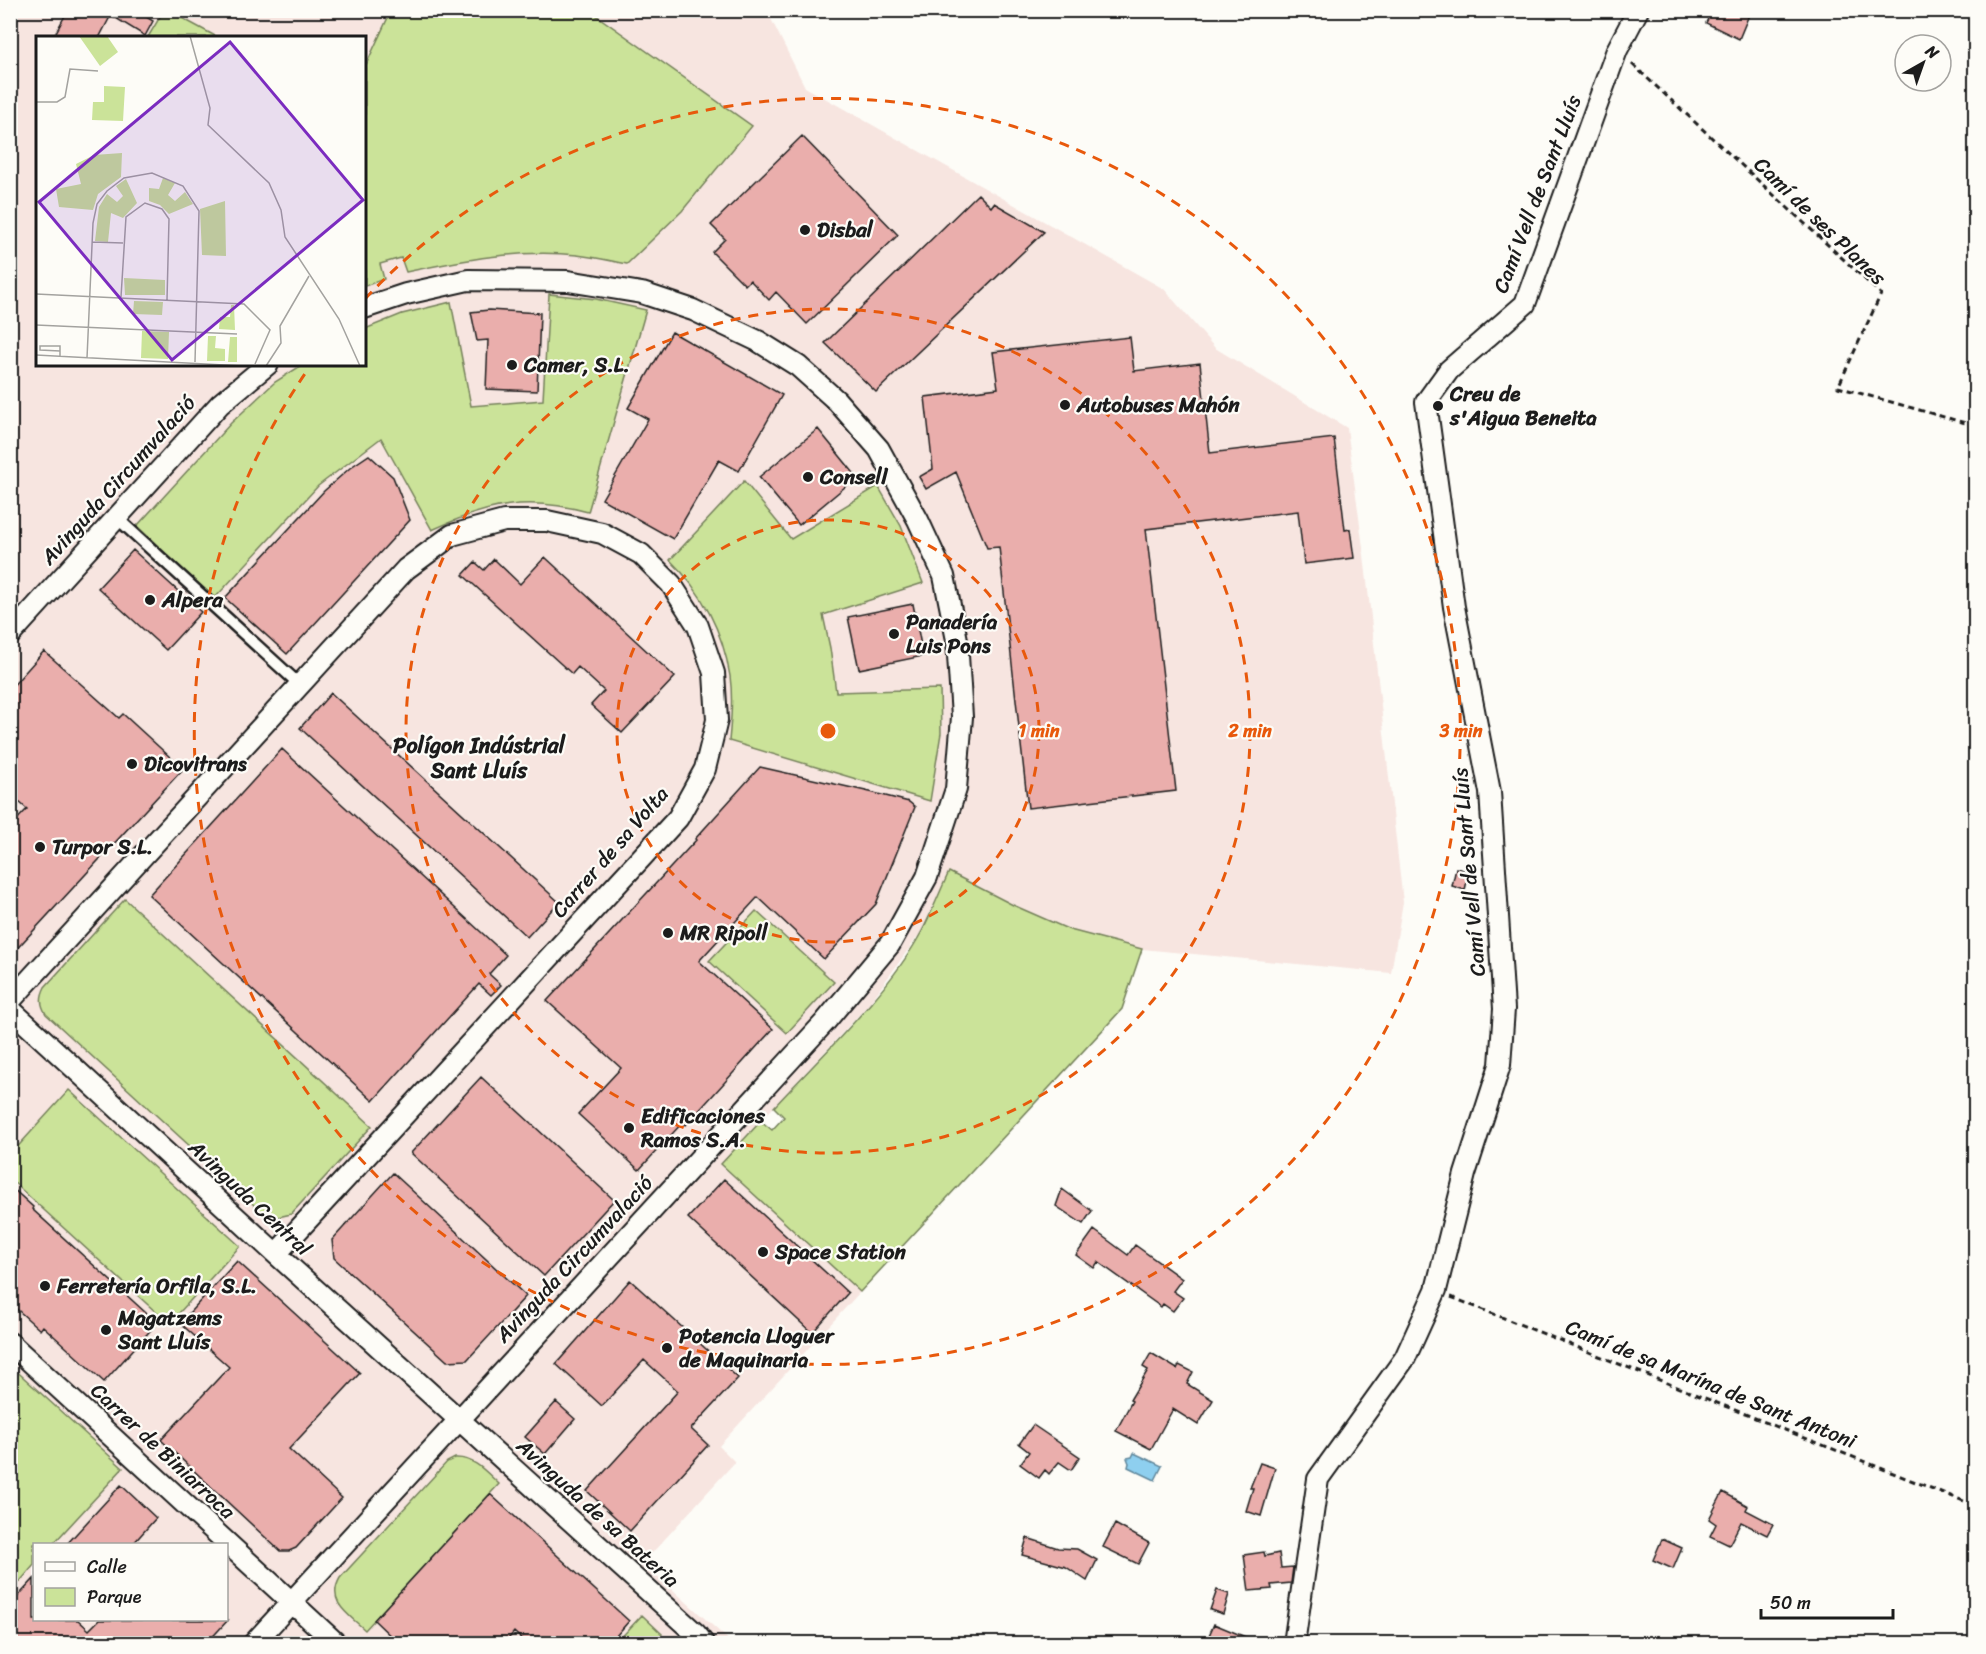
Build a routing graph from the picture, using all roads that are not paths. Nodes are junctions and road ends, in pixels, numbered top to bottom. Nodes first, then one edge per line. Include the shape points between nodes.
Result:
1 (1638, 10) edge
2 (366, 307) edge
3 (266, 366) edge
4 (117, 518) junction
5 (10, 635) edge
6 (300, 685) junction
7 (10, 1001) edge
8 (10, 1009) edge
9 (276, 1254) junction
10 (10, 1343) edge
11 (459, 1420) junction
12 (227, 1543) edge
13 (228, 1544) edge
14 (291, 1602) junction
15 (253, 1644) edge
16 (337, 1644) edge
17 (704, 1644) edge
18 (1294, 1644) edge

1 - 18 street, Camí Vell de Sant Lluís via 1617,50 1525,304 1449,369 1426,402 1454,606 1490,792 1504,1009 1500,1065 1465,1174 1436,1290 1405,1358 1318,1479
2 - 11 street, Avinguda Circumvalació via 468,280 568,281 642,293 693,310 758,340 798,366 837,401 879,449 944,576 957,640 962,717 956,789 927,878 890,944 825,1022
3 - 4 street, Avinguda Circumvalació via 220,404
4 - 5 street, Avinguda Circumvalació
4 - 6 lane
6 - 7 street, Carrer de sa Volta
6 - 9 street, Carrer de sa Volta via 406,569 452,535 504,521 547,521 602,533 641,554 672,584 698,626 714,673 717,720 705,770 678,818
8 - 9 street, Avinguda Central
9 - 11 street, Avinguda Central
10 - 12 street, Carrer de Biniarroca
11 - 14 street, Avinguda Circumvalació
11 - 17 street, Avinguda de sa Bateria
13 - 14 street, Carrer de Biniarroca
14 - 15 street, Avinguda Circumvalació
14 - 16 street, Carrer de Biniarroca

